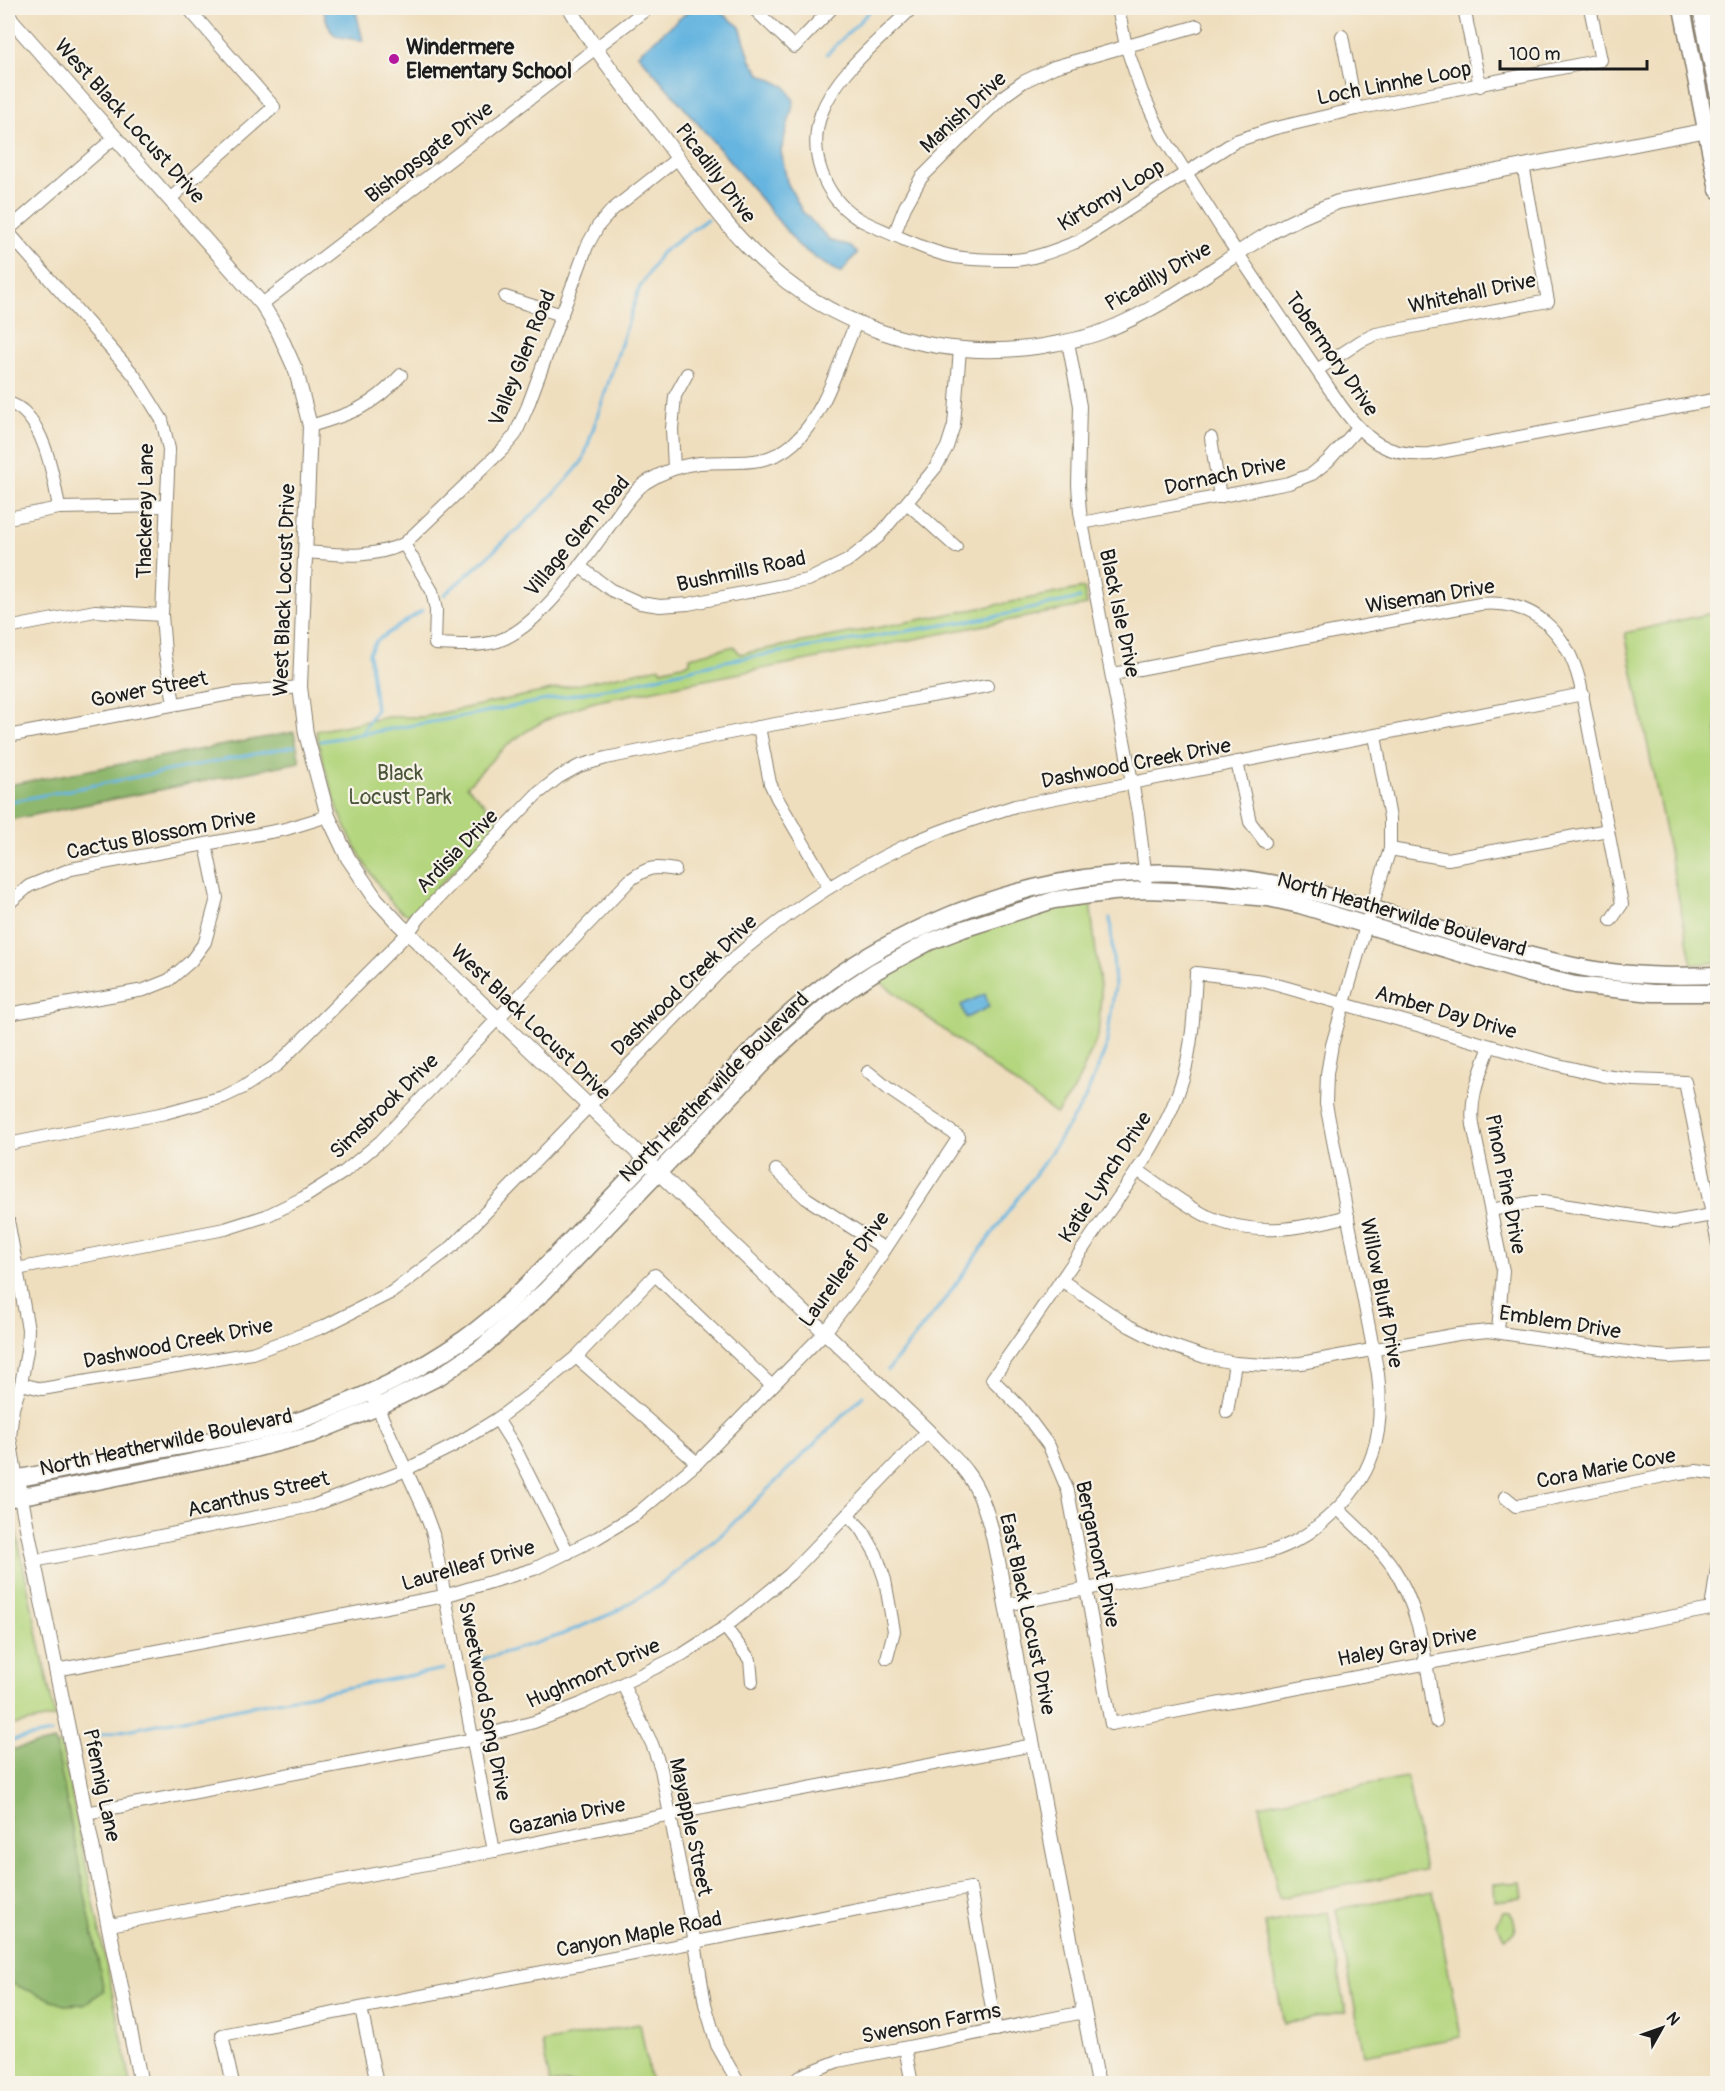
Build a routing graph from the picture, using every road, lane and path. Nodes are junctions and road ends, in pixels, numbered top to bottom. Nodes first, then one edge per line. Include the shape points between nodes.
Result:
1 (188, 8) edge
2 (570, 8) edge
3 (648, 8) edge
4 (753, 8) edge
5 (832, 8) edge
6 (912, 8) edge
7 (1118, 8) edge
8 (1464, 8) edge
9 (1590, 8) edge
10 (1682, 8) edge
11 (1701, 8) edge
12 (8, 16) edge
13 (1197, 26) dead end
14 (1342, 36) dead end
15 (1126, 46) junction
16 (596, 49) junction
17 (1480, 86) junction
18 (1718, 93) edge
19 (1356, 109) junction
20 (1712, 130) edge
21 (115, 137) junction
22 (678, 158) junction
23 (1523, 165) junction
24 (1186, 172) junction
25 (1718, 190) edge
26 (171, 198) junction
27 (8, 231) edge
28 (894, 235) junction
29 (1238, 254) junction
30 (505, 297) dead end
31 (262, 304) junction
32 (562, 315) junction
33 (856, 323) junction
34 (1068, 342) junction
35 (960, 349) junction
36 (1317, 370) junction
37 (687, 374) dead end
38 (402, 375) dead end
39 (1718, 399) edge
40 (8, 403) edge
41 (310, 426) junction
42 (1358, 429) junction
43 (1211, 438) dead end
44 (674, 468) junction
45 (1220, 497) junction
46 (907, 503) junction
47 (166, 506) junction
48 (59, 508) junction
49 (8, 519) edge
50 (1082, 523) junction
51 (404, 544) junction
52 (957, 547) dead end
53 (306, 552) junction
54 (579, 566) junction
55 (162, 615) junction
56 (8, 628) edge
57 (1113, 674) junction
58 (987, 686) dead end
59 (300, 687) junction
60 (1583, 694) junction
61 (174, 703) junction
62 (759, 727) junction
63 (8, 736) edge
64 (1375, 736) junction
65 (1238, 762) junction
66 (1133, 782) junction
67 (328, 816) junction
68 (1608, 830) junction
69 (1265, 842) dead end
70 (206, 845) junction
71 (1390, 849) junction
72 (675, 870) dead end
73 (1146, 882) junction
74 (829, 887) junction
75 (8, 904) edge
76 (1371, 909) junction
77 (1611, 920) dead end
78 (1366, 926) junction
79 (408, 933) junction
80 (1196, 974) joint
81 (1718, 975) edge
82 (1718, 993) edge
83 (1345, 1003) junction
84 (8, 1014) edge
85 (498, 1021) junction
86 (1490, 1046) junction
87 (868, 1072) dead end
88 (589, 1107) junction
89 (8, 1144) edge
90 (652, 1167) junction
91 (776, 1170) dead end
92 (1137, 1170) junction
93 (1491, 1210) junction
94 (1712, 1215) junction
95 (1348, 1216) junction
96 (8, 1220) edge
97 (1718, 1244) edge
98 (885, 1250) junction
99 (17, 1269) junction
100 (1061, 1281) junction
101 (1498, 1331) junction
102 (825, 1332) junction
103 (1374, 1350) junction
104 (1718, 1354) edge
105 (576, 1357) junction
106 (1235, 1363) junction
107 (992, 1379) joint
108 (21, 1384) junction
109 (772, 1386) junction
110 (370, 1391) junction
111 (378, 1407) junction
112 (1227, 1412) dead end
113 (497, 1419) junction
114 (928, 1431) junction
115 (697, 1463) junction
116 (406, 1470) junction
117 (1718, 1474) edge
118 (12, 1479) edge
119 (14, 1497) edge
120 (1505, 1497) dead end
121 (1338, 1509) junction
122 (848, 1515) junction
123 (568, 1553) junction
124 (1718, 1560) edge
125 (34, 1561) junction
126 (1087, 1587) junction
127 (444, 1596) junction
128 (1006, 1605) junction
129 (725, 1626) junction
130 (887, 1658) dead end
131 (1425, 1662) junction
132 (56, 1670) junction
133 (752, 1682) dead end
134 (623, 1685) junction
135 (1436, 1721) dead end
136 (1112, 1724) joint
137 (471, 1739) junction
138 (1033, 1745) junction
139 (86, 1813) junction
140 (670, 1814) junction
141 (494, 1851) junction
142 (110, 1925) junction
143 (695, 1943) junction
144 (361, 2008) junction
145 (1084, 2012) junction
146 (996, 2030) junction
147 (904, 2048) junction
148 (141, 2084) edge
149 (232, 2084) edge
150 (377, 2084) edge
151 (739, 2084) edge
152 (790, 2084) edge
153 (912, 2084) edge
154 (1098, 2084) edge

1 - 26 street via 274,107
2 - 16 street, Picadilly Drive
3 - 16 street, Bishopsgate Drive
4 - 5 street via 794,47
6 - 28 street, Kirtomy Loop via 835,86 821,114 816,136 819,163 829,189 840,203 857,218
7 - 15 street, Tobermory Drive
8 - 17 street
9 - 17 street, Loch Linnhe Loop via 1601,60
10 - 20 main road
11 - 18 main road
12 - 21 street, West Black Locust Drive
13 - 15 street, Manish Drive
14 - 19 street
15 - 24 street, Tobermory Drive via 1162,135
15 - 28 street, Manish Drive via 1054,67 1005,95 921,178
16 - 22 street, Picadilly Drive
16 - 31 street, Bishopsgate Drive
17 - 19 street, Loch Linnhe Loop
19 - 24 street, Loch Linnhe Loop via 1254,134
20 - 23 street, Picadilly Drive
20 - 25 main road
21 - 26 street, West Black Locust Drive
21 - 27 street
22 - 32 street, Valley Glen Road via 612,210 598,226
22 - 33 street, Picadilly Drive via 728,225 765,264 810,299
23 - 29 street, Picadilly Drive via 1338,202 1297,218
23 - 36 street, Whitehall Drive via 1548,301 1376,334
24 - 28 street, Kirtomy Loop via 1095,232 1035,256 1015,260 962,258
24 - 29 street, Tobermory Drive
26 - 31 street, West Black Locust Drive
27 - 47 street, Thackeray Lane via 150,398 162,420 169,449
29 - 34 street, Picadilly Drive via 1140,316
29 - 36 street, Tobermory Drive
30 - 32 street
31 - 41 street, West Black Locust Drive via 296,371
32 - 51 street, Valley Glen Road via 515,435
33 - 35 street, Picadilly Drive via 897,337
33 - 44 street, Village Glen Road via 819,411 793,444 760,460
34 - 35 street, Picadilly Drive via 1014,350
34 - 50 street, Black Isle Drive via 1080,406 1078,485
35 - 46 street, Bushmills Road via 954,425 947,447
36 - 42 street, Tobermory Drive
37 - 44 street via 675,396
38 - 41 street via 364,408
39 - 42 street, Tobermory Drive via 1430,454 1399,452 1375,443
40 - 48 street via 26,415 42,439 53,469
41 - 53 street, West Black Locust Drive
42 - 45 street, Dornach Drive via 1312,474 1289,483
43 - 45 street
44 - 54 street, Village Glen Road via 643,485
45 - 50 street, Dornach Drive
46 - 52 street
46 - 54 street, Bushmills Road via 878,537 830,570 807,580 688,604 640,603 612,590
47 - 48 street
47 - 55 street, Thackeray Lane
48 - 49 street
50 - 57 street, Black Isle Drive
51 - 53 street, Valley Glen Road via 370,555
51 - 54 street, Village Glen Road via 432,591 435,644 467,646 498,641 536,617
53 - 59 street, West Black Locust Drive
55 - 56 street via 95,611
55 - 61 street, Thackeray Lane
57 - 60 street, Wiseman Drive via 1494,602 1533,613 1554,630 1572,657
57 - 66 street, Black Isle Drive
58 - 62 street, Ardisia Drive
59 - 61 street, Gower Street
59 - 67 street, West Black Locust Drive via 306,734
60 - 64 street, Dashwood Creek Drive
60 - 68 street, Wiseman Drive
61 - 63 street, Gower Street
62 - 74 street via 770,783
62 - 79 street, Ardisia Drive via 606,758 559,777 536,795
64 - 65 street, Dashwood Creek Drive
64 - 71 street, Willow Bluff Drive via 1390,818
65 - 66 street, Dashwood Creek Drive
65 - 69 street via 1250,822
66 - 73 street, Black Isle Drive
66 - 74 street, Dashwood Creek Drive via 1015,806 962,823 903,847
67 - 70 street, Cactus Blossom Drive
67 - 79 street, West Black Locust Drive via 363,881
68 - 71 street via 1448,859
68 - 77 street, Wiseman Drive via 1622,904
70 - 75 street, Cactus Blossom Drive via 71,869 29,886
70 - 84 street via 217,898 205,942 184,968 169,980 144,990
71 - 76 street, Willow Bluff Drive
72 - 85 street, Simsbrook Drive via 646,869 630,880
73 - 76 main road, North Heatherwilde Boulevard via 1240,878
73 - 78 main road, North Heatherwilde Boulevard via 1199,892 1268,898
73 - 90 main road, North Heatherwilde Boulevard via 1054,900 1001,916 929,942 876,971 796,1032
74 - 88 street, Dashwood Creek Drive via 764,932 725,966
76 - 78 street, Willow Bluff Drive
76 - 81 main road, North Heatherwilde Boulevard via 1578,968 1654,976
78 - 82 main road, North Heatherwilde Boulevard via 1575,985 1653,993
78 - 83 street, Willow Bluff Drive
79 - 85 street, West Black Locust Drive
79 - 89 street, Ardisia Drive via 277,1065 242,1088 165,1113
80 - 83 street, Amber Day Drive via 1263,981
80 - 92 street, Katie Lynch Drive via 1193,1027 1182,1079 1162,1128
83 - 86 street, Amber Day Drive
83 - 95 street, Willow Bluff Drive via 1332,1045 1326,1104
85 - 88 street, West Black Locust Drive
85 - 99 street, Simsbrook Drive via 381,1141 344,1172 303,1198 266,1216 225,1229
86 - 93 street, Pinon Pine Drive via 1472,1108
86 - 94 street, Amber Day Drive via 1605,1076 1685,1082
87 - 98 street, Laurelleaf Drive via 959,1137
88 - 90 street, West Black Locust Drive
88 - 108 street, Dashwood Creek Drive via 453,1246 392,1292 359,1309 252,1353 42,1389
90 - 102 street, East Black Locust Drive
90 - 110 main road, North Heatherwilde Boulevard via 469,1335 431,1361
90 - 111 main road, North Heatherwilde Boulevard via 546,1291 480,1349 440,1376
91 - 98 street via 806,1197
92 - 95 street via 1208,1216 1234,1225 1287,1230
92 - 100 street, Katie Lynch Drive
93 - 94 street via 1543,1202 1673,1222
93 - 101 street, Pinon Pine Drive via 1503,1271
94 - 97 street
95 - 103 street, Willow Bluff Drive
96 - 99 street
98 - 102 street, Laurelleaf Drive
99 - 108 street via 28,1329
100 - 106 street, Emblem Drive via 1158,1341
100 - 107 street, Katie Lynch Drive
101 - 103 street, Emblem Drive via 1458,1334
101 - 104 street, Emblem Drive via 1647,1355
102 - 109 street, Laurelleaf Drive
102 - 114 street, East Black Locust Drive
103 - 106 street, Emblem Drive via 1301,1364
103 - 121 street, Willow Bluff Drive via 1381,1401 1379,1428 1361,1480
105 - 109 street, Acanthus Street via 655,1275
105 - 113 street, Acanthus Street
105 - 115 street
106 - 112 street
107 - 126 street, Bergamont Drive via 1020,1407 1054,1457 1068,1491
108 - 118 street via 13,1408 10,1438
109 - 115 street, Laurelleaf Drive
110 - 111 street, Sweetwood Song Drive
110 - 118 main road, North Heatherwilde Boulevard via 307,1418
111 - 116 street, Sweetwood Song Drive
111 - 119 main road, North Heatherwilde Boulevard via 312,1434 242,1452
113 - 116 street, Acanthus Street
113 - 123 street
114 - 122 street, Hughmont Drive
114 - 128 street, East Black Locust Drive via 967,1473 981,1498
115 - 123 street, Laurelleaf Drive via 638,1513
116 - 125 street, Acanthus Street via 312,1506
116 - 127 street, Sweetwood Song Drive via 433,1534
117 - 120 street, Cora Marie Cove via 1679,1473 1516,1506
118 - 119 street, Pfennig Lane
119 - 125 street, Pfennig Lane
121 - 126 street, Willow Bluff Drive via 1315,1529 1281,1549
121 - 131 street via 1374,1544 1401,1582 1416,1620
122 - 129 street, Hughmont Drive via 790,1574
122 - 130 street via 876,1554 885,1580 894,1631
123 - 127 street, Laurelleaf Drive via 525,1572
124 - 131 street, Haley Gray Drive via 1711,1609
125 - 132 street, Pfennig Lane
126 - 128 street, Willow Bluff Drive
126 - 136 street, Bergamont Drive
127 - 132 street, Laurelleaf Drive
127 - 137 street, Sweetwood Song Drive
128 - 138 street, East Black Locust Drive
129 - 133 street via 750,1660
129 - 134 street, Hughmont Drive
131 - 135 street
131 - 136 street, Haley Gray Drive
132 - 139 street, Pfennig Lane
134 - 137 street, Hughmont Drive via 534,1722
134 - 140 street, Mayapple Street via 652,1744
137 - 139 street, Hughmont Drive
137 - 141 street, Sweetwood Song Drive
138 - 140 street, Gazania Drive
138 - 145 street, East Black Locust Drive
139 - 142 street, Pfennig Lane
140 - 141 street, Gazania Drive
140 - 143 street, Mayapple Street
141 - 142 street, Gazania Drive
142 - 148 street, Pfennig Lane
143 - 144 street, Canyon Maple Road
143 - 146 street, Canyon Maple Road via 970,1888
143 - 151 street, Mayapple Street via 705,2004 717,2045
144 - 149 street, Canyon Maple Road via 222,2036
144 - 150 street
145 - 146 street, Swenson Farms
145 - 154 street, East Black Locust Drive
146 - 147 street, Swenson Farms
147 - 152 street, Swenson Farms via 838,2061
147 - 153 street

